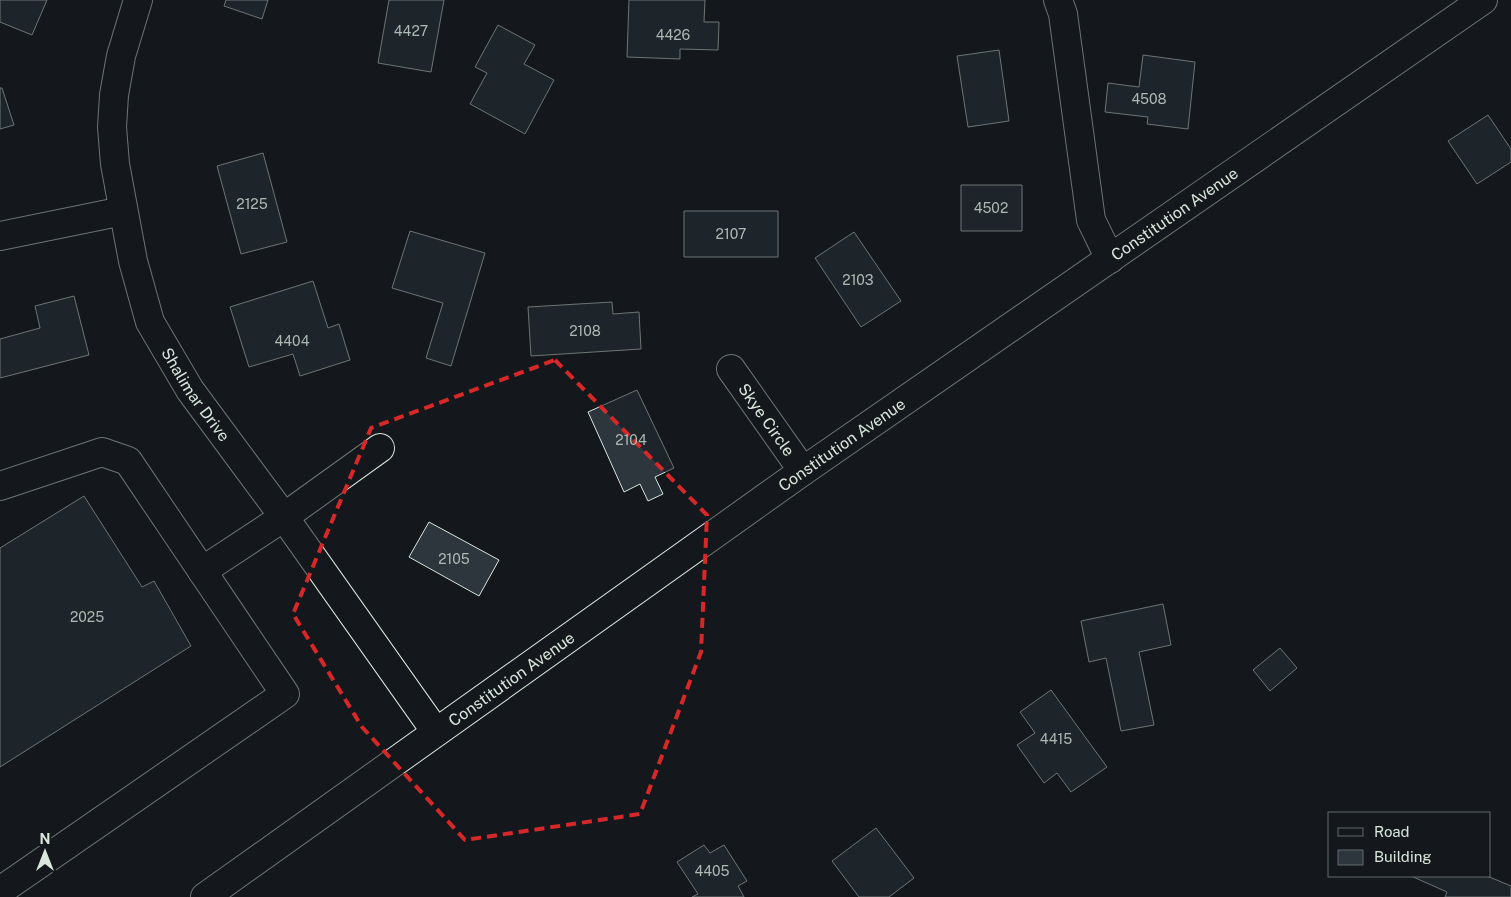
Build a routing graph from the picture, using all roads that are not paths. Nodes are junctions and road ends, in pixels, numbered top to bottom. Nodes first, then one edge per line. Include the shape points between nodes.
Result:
1 (138, 0) edge
2 (1058, 0) edge
3 (1483, 0) edge
4 (123, 212) junction
5 (0, 236) edge
6 (1110, 259) junction
7 (731, 369) dead end
8 (380, 448) dead end
9 (803, 471) junction
10 (0, 486) edge
11 (284, 517) junction
12 (202, 571) junction
13 (436, 732) junction
14 (0, 891) edge
15 (205, 897) edge

1 - 4 main road, Shalimar Drive via 121,56 114,95 112,127
2 - 6 main road via 1063,14 1091,220
3 - 6 main road, Constitution Avenue
4 - 5 main road
4 - 11 main road, Shalimar Drive via 132,261 150,322 190,390
6 - 9 main road, Constitution Avenue
7 - 9 main road, Skye Circle
8 - 11 main road
9 - 13 main road, Constitution Avenue
10 - 12 main road via 102,452 128,462
11 - 12 main road
11 - 13 main road, Shalimar Drive
12 - 14 main road via 285,694
13 - 15 main road, Constitution Avenue

